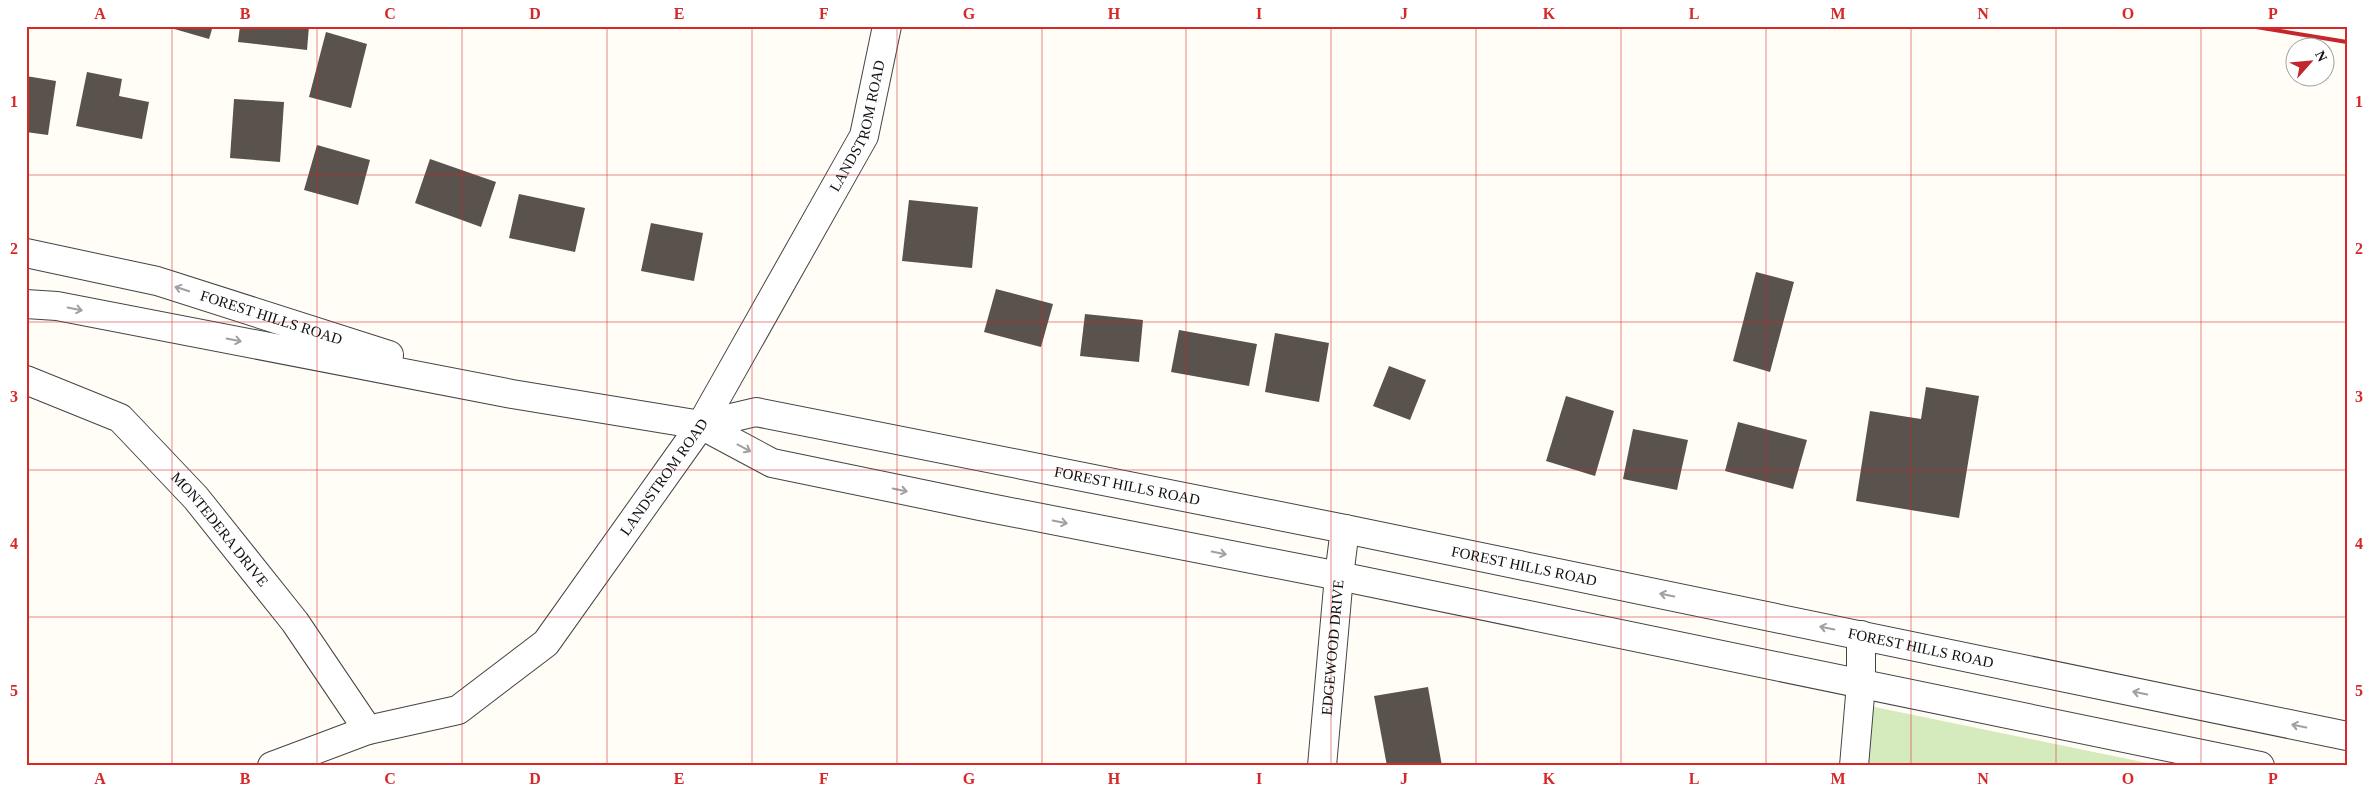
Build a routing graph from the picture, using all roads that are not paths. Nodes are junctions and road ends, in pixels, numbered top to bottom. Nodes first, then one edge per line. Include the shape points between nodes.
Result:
1 (887, 26) edge
2 (26, 253) edge
3 (26, 304) edge
4 (26, 380) edge
5 (512, 394) junction
6 (701, 425) junction
7 (1345, 529) junction
8 (1339, 576) junction
9 (1861, 636) junction
10 (1861, 684) junction
11 (368, 730) junction
12 (2347, 736) edge
13 (272, 766) edge
14 (1322, 766) edge
15 (1854, 766) edge
16 (2260, 766) edge

1 - 6 street, LANDSTROM ROAD via 864,136
5 -> 2 street, FOREST HILLS ROAD via 157,281
3 -> 5 street, FOREST HILLS ROAD via 57,306
4 - 11 street, MONTEDERA DRIVE via 120,418 196,498 295,622
5 - 6 street, FOREST HILLS ROAD
6 - 7 street, FOREST HILLS ROAD via 756,412
6 -> 8 street, FOREST HILLS ROAD via 772,463
6 - 11 street, LANDSTROM ROAD via 546,643 458,710
7 - 8 street, EDGEWOOD DRIVE
9 -> 7 street, FOREST HILLS ROAD
8 - 10 street, FOREST HILLS ROAD
8 - 14 street, EDGEWOOD DRIVE
9 - 10 street
12 -> 9 street, FOREST HILLS ROAD
10 - 15 street
10 - 16 street, FOREST HILLS ROAD
11 - 13 street, LANDSTROM ROAD

